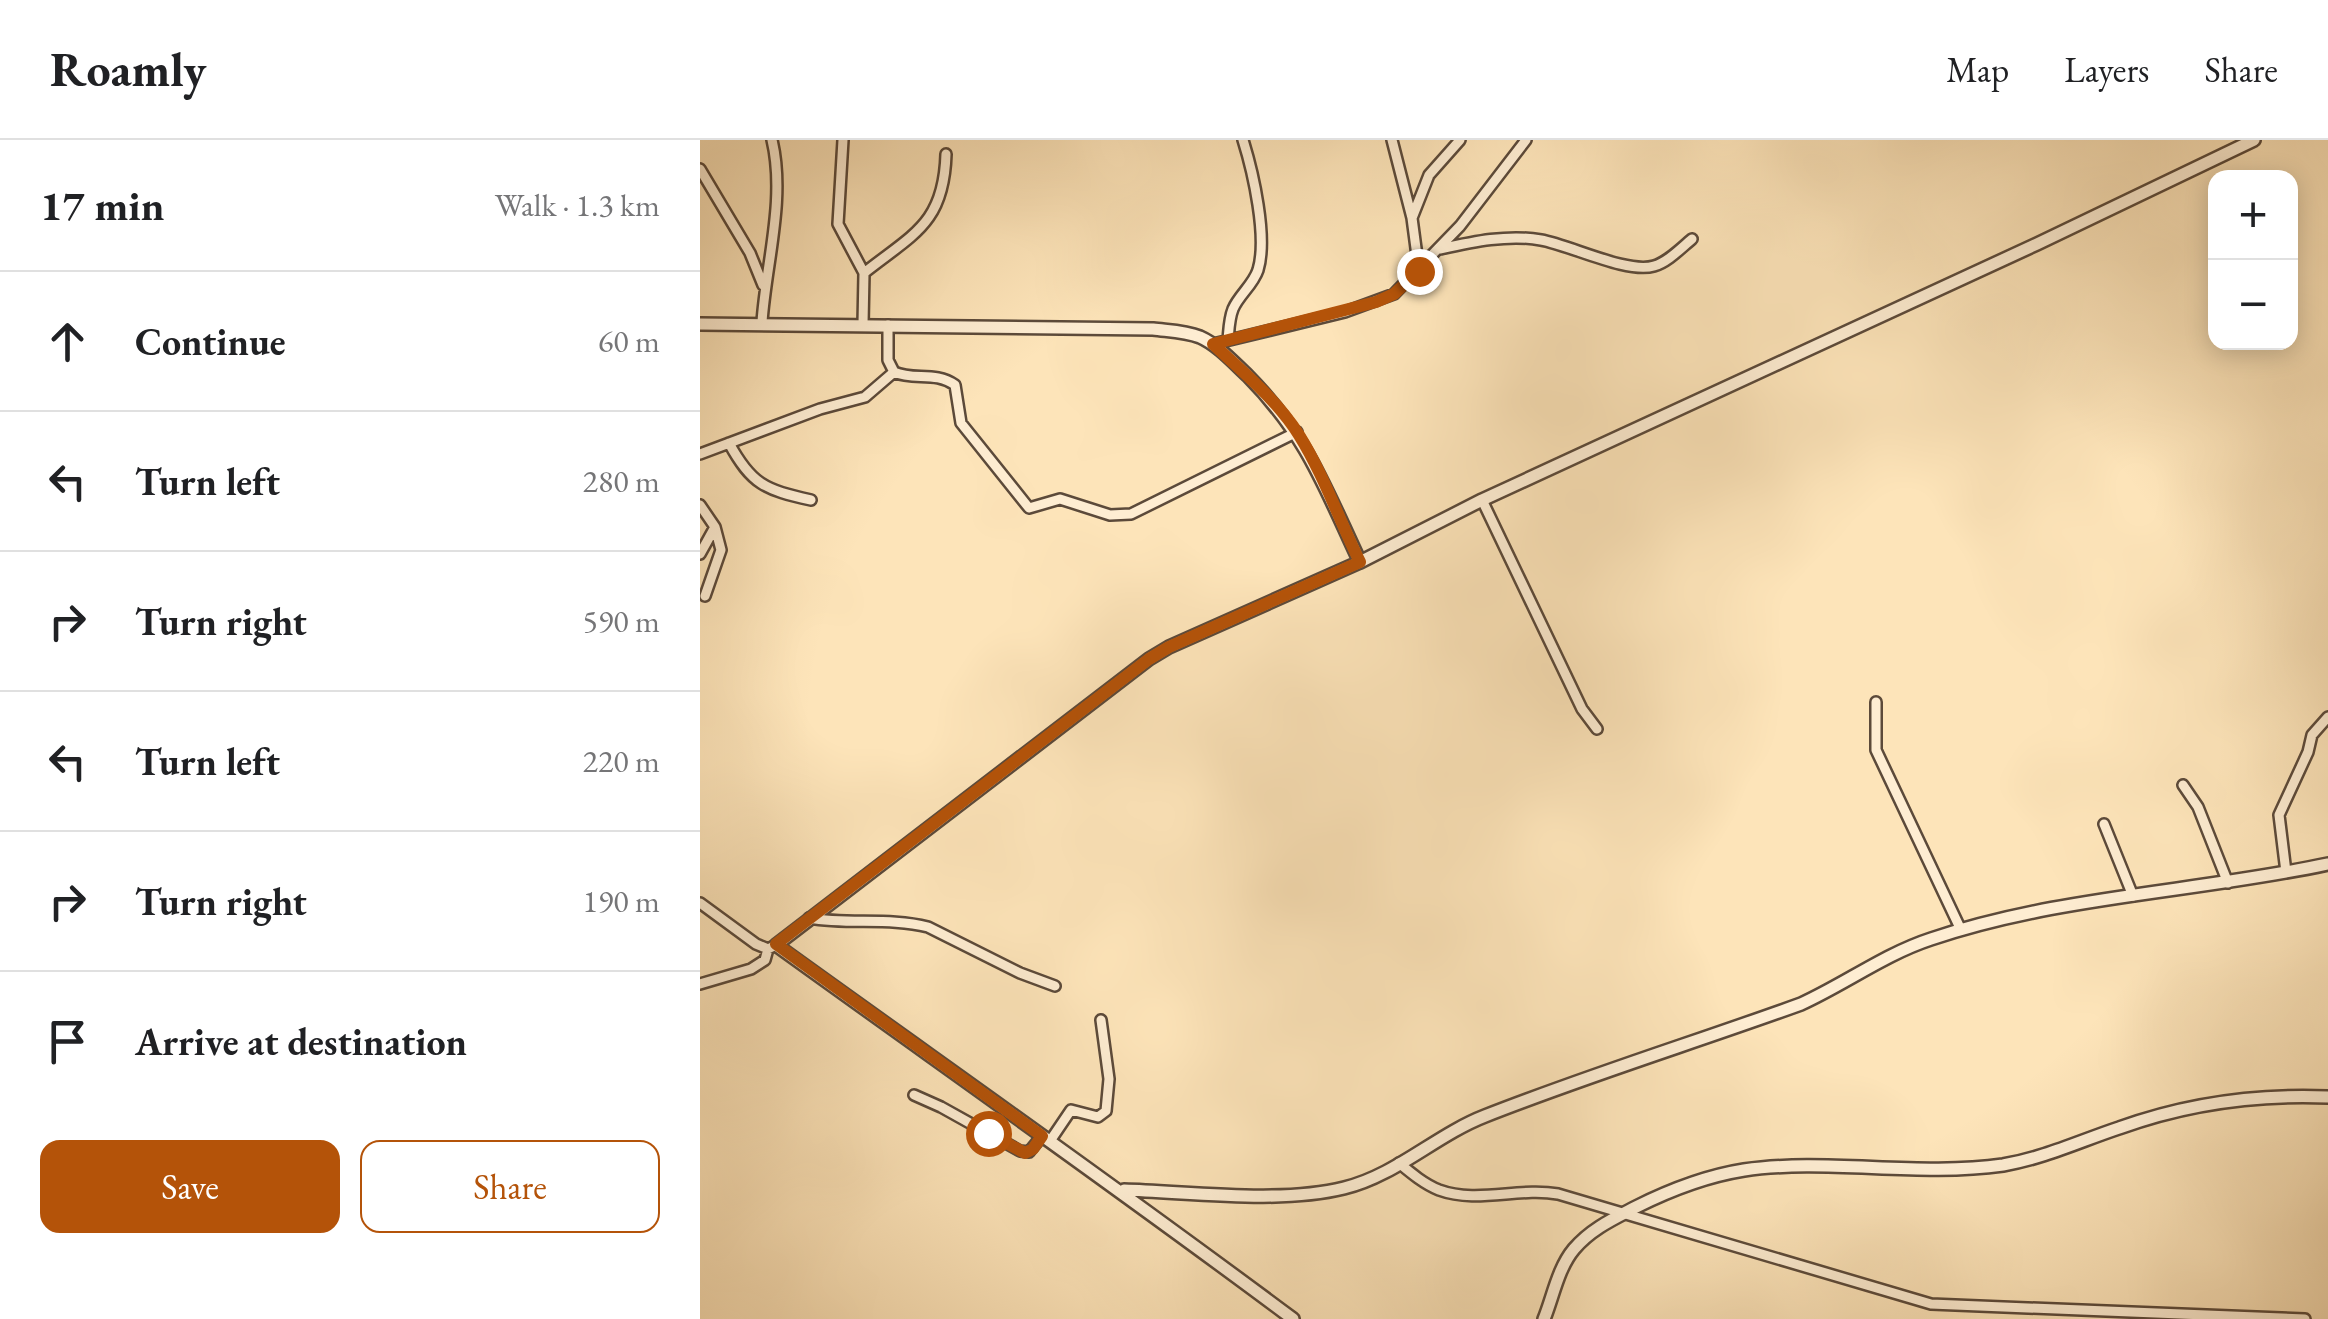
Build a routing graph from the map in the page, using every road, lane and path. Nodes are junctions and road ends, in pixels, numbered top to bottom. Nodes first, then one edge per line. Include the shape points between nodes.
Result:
1 (772, 140) edge
2 (843, 140) edge
3 (1242, 140) edge
4 (1392, 140) edge
5 (1460, 140) edge
6 (1526, 140) edge
7 (2254, 140) edge
8 (946, 154) dead end
9 (700, 169) edge
10 (704, 180) edge
11 (1412, 218) junction
12 (1692, 238) dead end
13 (1437, 250) junction
14 (1419, 271) junction
15 (864, 273) junction
16 (764, 288) junction
17 (762, 322) junction
18 (700, 324) edge
19 (863, 324) junction
20 (888, 325) junction
21 (1228, 340) junction
22 (1213, 344) junction
23 (894, 372) junction
24 (1297, 432) junction
25 (729, 443) junction
26 (700, 454) edge
27 (810, 500) dead end
28 (1482, 500) junction
29 (700, 504) edge
30 (716, 527) junction
31 (700, 554) edge
32 (1360, 562) junction
33 (705, 596) dead end
34 (1876, 702) dead end
35 (2328, 717) edge
36 (1597, 728) dead end
37 (2183, 784) dead end
38 (2104, 824) dead end
39 (2328, 864) edge
40 (2286, 872) junction
41 (2228, 883) junction
42 (2133, 896) junction
43 (700, 903) edge
44 (810, 918) junction
45 (1961, 930) junction
46 (772, 947) junction
47 (700, 984) edge
48 (1055, 986) dead end
49 (1101, 1020) dead end
50 (914, 1095) dead end
51 (2328, 1098) edge
52 (1046, 1138) junction
53 (1399, 1163) junction
54 (1121, 1190) junction
55 (1626, 1212) junction
56 (1292, 1319) edge
57 (1544, 1319) edge
58 (2305, 1319) edge

1 - 16 street via 772,254
2 - 15 street via 838,224
3 - 21 street via 1260,260 1234,307
4 - 11 street
5 - 11 street via 1429,175
6 - 13 street
7 - 28 street
8 - 15 street via 942,193 931,215 916,236
9 - 10 street
10 - 16 street via 750,252
11 - 14 street
12 - 13 street via 1648,267 1529,239
13 - 14 street
14 - 21 street via 1376,302
15 - 19 street
16 - 17 street
17 - 18 street
17 - 19 street
19 - 20 street
20 - 22 street via 1154,329
20 - 23 street
21 - 22 street
22 - 24 street
23 - 24 street via 955,385 961,423 1029,508 1060,499 1110,515 1132,514
23 - 25 street via 865,397
24 - 32 street
25 - 26 street
25 - 27 street via 762,486
28 - 32 street
28 - 36 street
29 - 30 street
30 - 31 street
30 - 33 street via 722,550
32 - 44 street via 1149,659
34 - 45 street via 1877,752
35 - 40 street via 2312,735 2280,815
37 - 41 street
38 - 42 street
39 - 40 street
40 - 41 street
41 - 42 street
42 - 45 street
43 - 46 street via 756,944
44 - 46 street
44 - 48 street via 928,927
45 - 53 street via 1907,948 1801,1004 1484,1116
46 - 47 street via 751,968
46 - 52 street
49 - 52 street via 1106,1111 1098,1117 1071,1110
50 - 52 street via 1020,1151
51 - 55 street via 2207,1102 1999,1165 1743,1170 1699,1180
52 - 54 street
53 - 54 street via 1361,1184 1298,1196
53 - 55 street via 1440,1190 1462,1195 1535,1190
54 - 56 street
55 - 57 street via 1592,1230 1570,1253
55 - 58 street via 1931,1304

